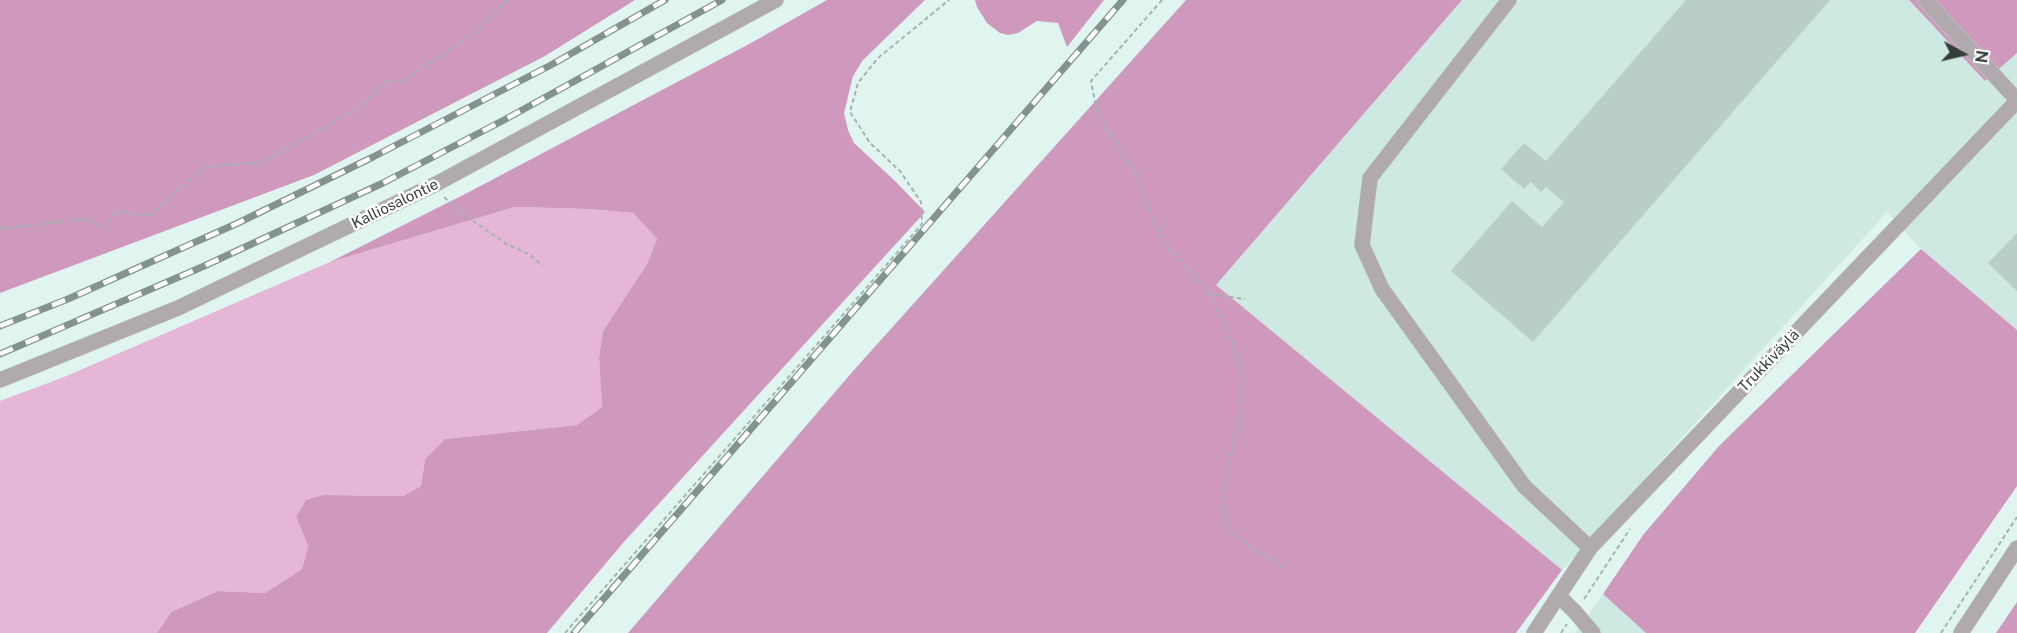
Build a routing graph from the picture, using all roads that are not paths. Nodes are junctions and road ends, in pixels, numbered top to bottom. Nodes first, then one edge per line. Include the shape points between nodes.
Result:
1 (777, 0) edge
2 (1509, 0) edge
3 (1925, 0) edge
4 (2017, 100) edge
5 (0, 380) edge
6 (1590, 548) junction
7 (2017, 548) edge
8 (1558, 596) junction
9 (1534, 633) edge
10 (1593, 633) edge
11 (1961, 633) edge

1 - 5 street, Kalliosalontie via 436,184 178,308
2 - 6 street via 1370,178 1362,245 1382,289 1524,486
3 - 4 street
4 - 6 street, Trukkiväylä
6 - 8 street, Trukkiväylä
7 - 11 street
8 - 9 street, Trukkiväylä
8 - 10 street

